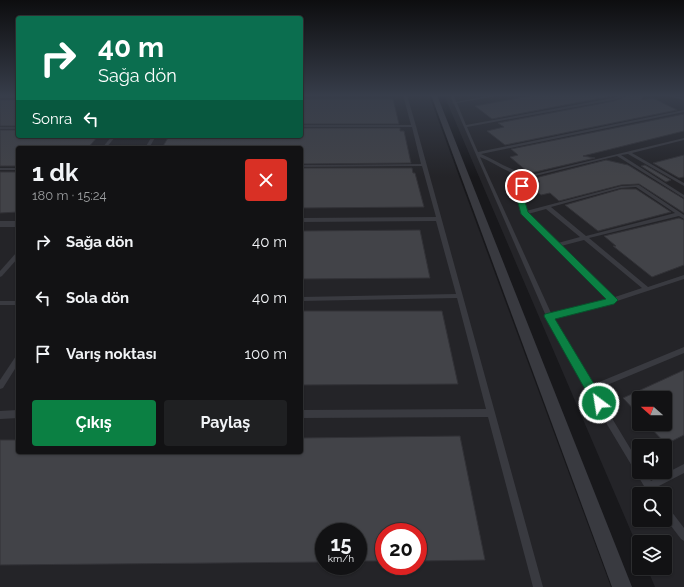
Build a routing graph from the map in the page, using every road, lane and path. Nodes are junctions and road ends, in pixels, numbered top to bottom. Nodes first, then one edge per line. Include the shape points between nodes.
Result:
1 (413, 122) edge
2 (444, 122) edge
3 (463, 122) edge
4 (485, 122) edge
5 (626, 122) edge
6 (303, 126) edge
7 (414, 126) junction
8 (465, 126) junction
9 (0, 128) edge
10 (16, 128) edge
11 (112, 138) edge
12 (684, 139) edge
13 (106, 146) edge
14 (630, 152) junction
15 (477, 154) junction
16 (618, 155) junction
17 (424, 165) junction
18 (303, 166) edge
19 (0, 169) edge
20 (16, 169) edge
21 (524, 176) junction
22 (683, 184) edge
23 (684, 197) edge
24 (547, 207) junction
25 (524, 213) junction
26 (682, 215) edge
27 (439, 219) junction
28 (303, 220) edge
29 (0, 224) edge
30 (16, 224) edge
31 (585, 238) junction
32 (556, 245) junction
33 (16, 256) edge
34 (0, 275) edge
35 (684, 277) edge
36 (647, 289) junction
37 (460, 296) junction
38 (303, 299) edge
39 (614, 300) junction
40 (0, 303) edge
41 (16, 303) edge
42 (549, 316) junction
43 (684, 350) edge
44 (16, 361) edge
45 (0, 386) edge
46 (590, 389) junction
47 (491, 413) junction
48 (0, 414) edge
49 (16, 414) edge
50 (303, 414) edge
51 (632, 460) edge
52 (684, 468) edge
53 (656, 487) edge
54 (672, 520) edge
55 (684, 536) edge
56 (538, 587) edge
57 (622, 587) edge

1 - 7 lane
2 - 57 street
3 - 8 lane
4 - 8 lane
5 - 15 lane
6 - 7 lane
7 - 17 lane
8 - 15 lane
9 - 10 lane
11 - 13 lane
12 - 14 lane
14 - 16 lane
14 - 22 lane
15 - 21 lane via 506,170
15 - 42 lane
16 - 21 lane
16 - 23 lane
17 - 18 lane
17 - 27 lane
19 - 20 lane
21 - 25 lane via 520,195
24 - 25 lane
24 - 26 lane via 621,187 637,186
24 - 31 lane
25 - 32 lane
26 - 31 lane
27 - 28 lane
27 - 37 lane
29 - 30 street
31 - 32 lane
31 - 36 lane
32 - 39 lane
33 - 34 lane
35 - 36 lane
36 - 39 lane
37 - 38 lane
37 - 47 lane
39 - 42 lane
40 - 41 lane
42 - 46 lane
43 - 46 lane
44 - 45 lane
46 - 51 lane
47 - 50 lane
47 - 56 lane
48 - 49 lane
52 - 53 lane
54 - 55 lane

